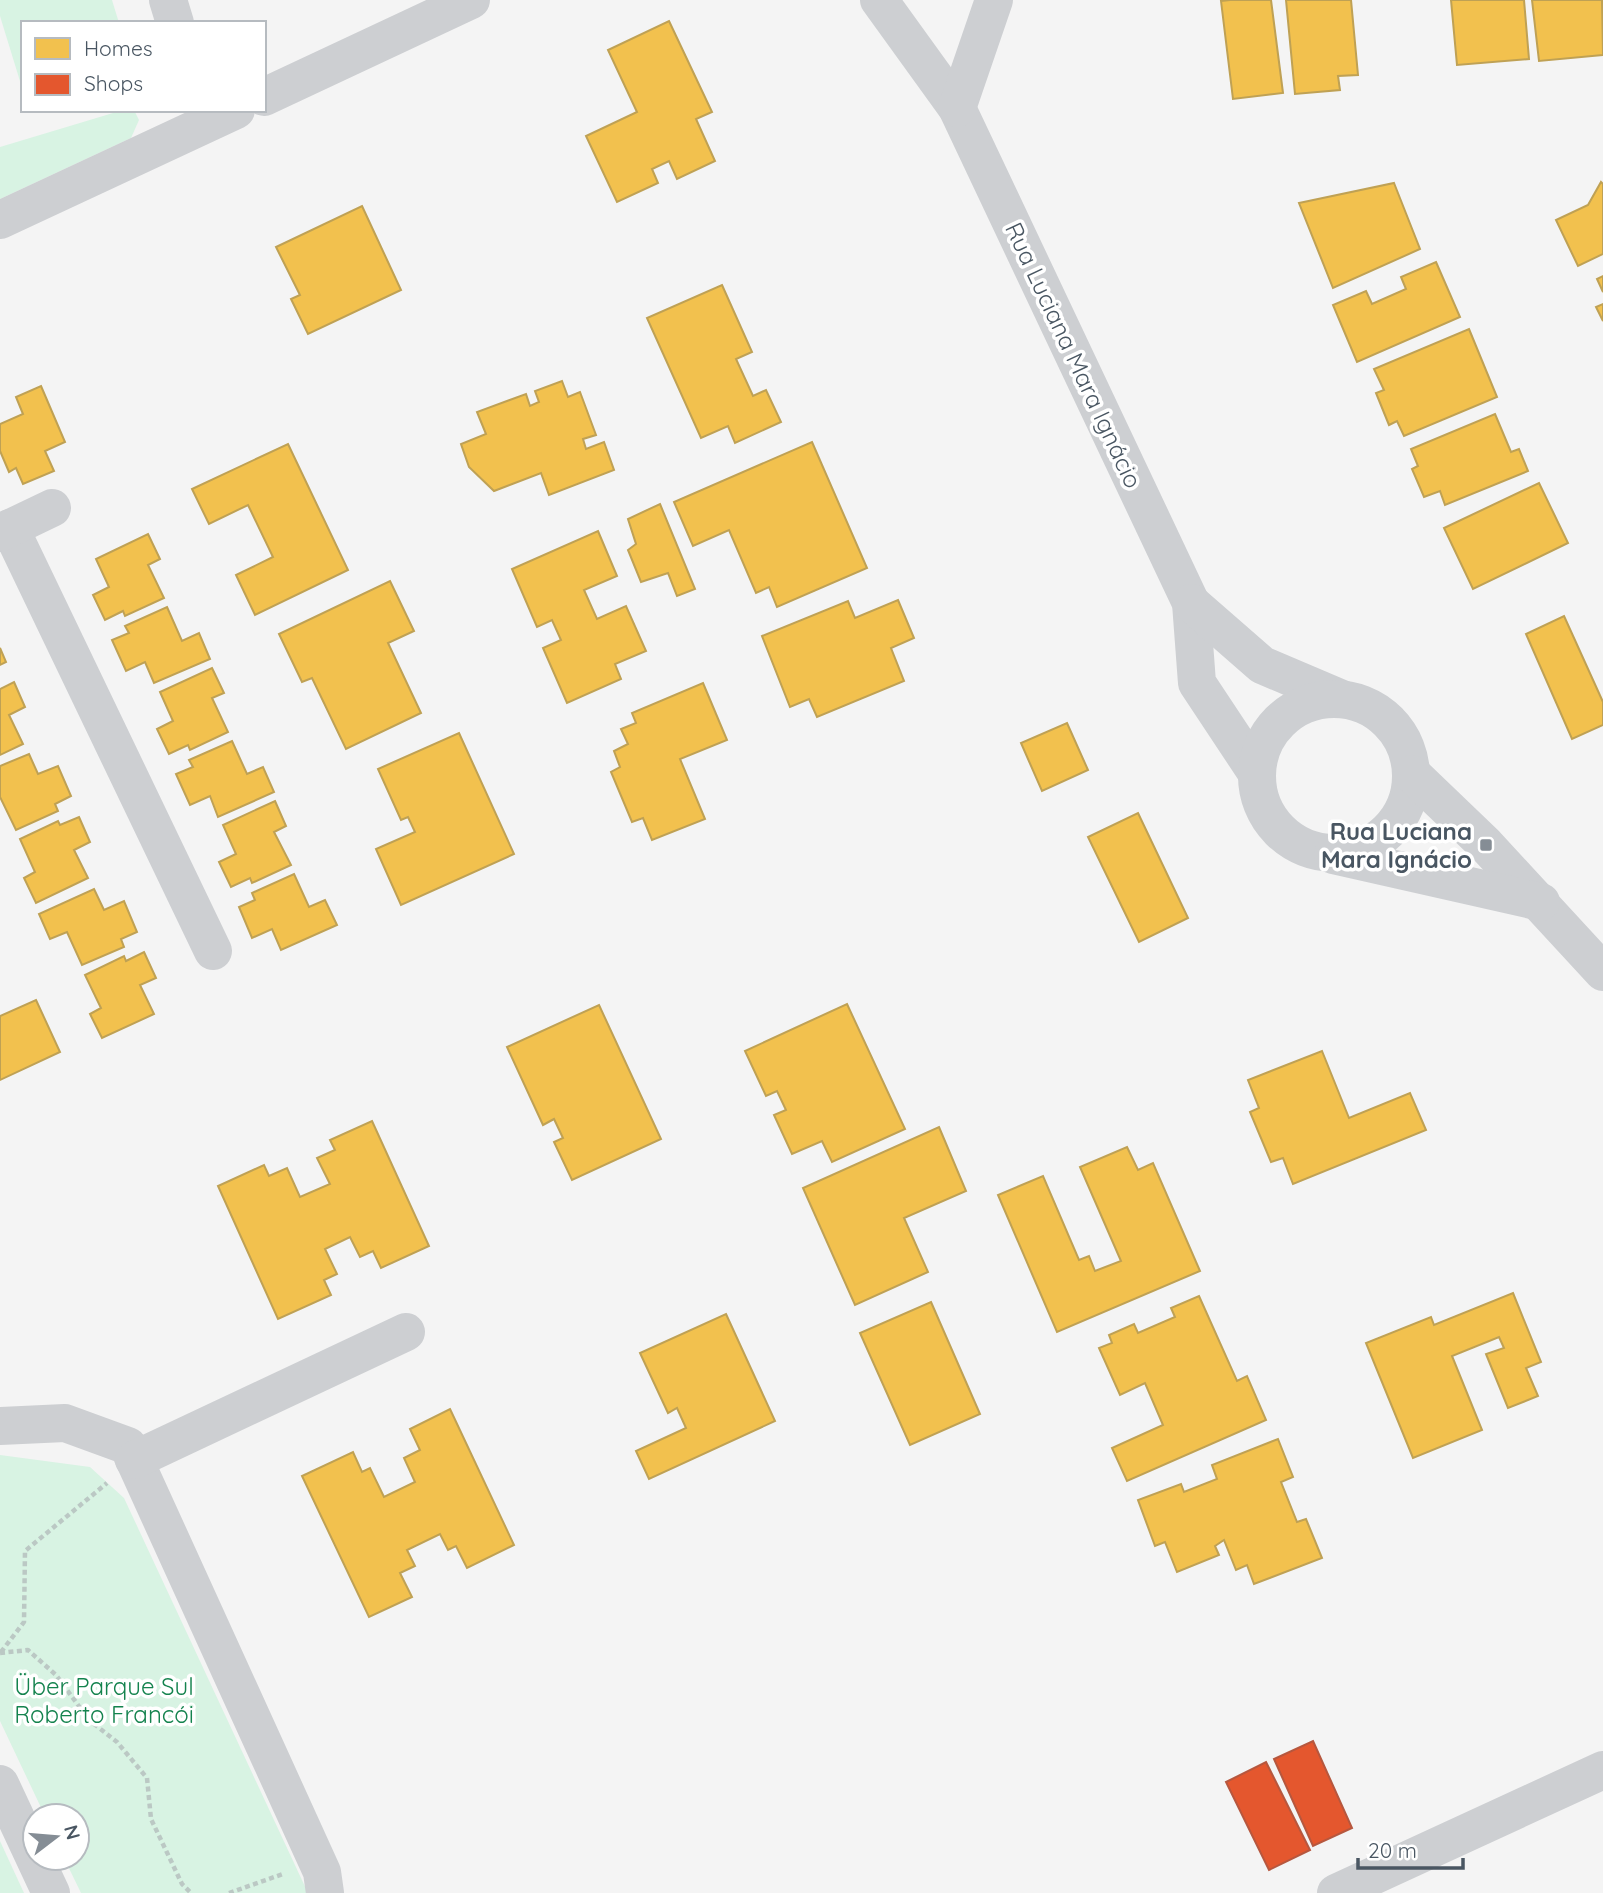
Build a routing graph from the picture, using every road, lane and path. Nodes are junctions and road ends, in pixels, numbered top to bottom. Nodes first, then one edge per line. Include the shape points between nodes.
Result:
1 (168, 0) edge
2 (471, 0) edge
3 (879, 0) edge
4 (994, 0) edge
5 (174, 21) edge
6 (266, 96) edge
7 (957, 108) junction
8 (214, 115) edge
9 (0, 220) edge
10 (52, 508) dead end
11 (5, 531) edge
12 (1191, 603) junction
13 (1344, 700) junction
14 (1255, 772) junction
15 (1412, 774) junction
16 (1328, 854) junction
17 (1541, 902) junction
18 (213, 951) dead end
19 (1603, 972) edge
20 (406, 1332) dead end
21 (0, 1426) edge
22 (134, 1460) junction
23 (0, 1653) edge
24 (1603, 1770) edge
25 (0, 1784) edge
26 (321, 1877) edge
27 (51, 1893) edge
28 (191, 1893) edge
29 (229, 1893) edge
30 (1336, 1893) edge

1 - 5 street
2 - 6 street
3 - 7 street, Rua Luciana Mara Ignácio
4 - 7 street
7 - 12 street, Rua Luciana Mara Ignácio
8 - 9 street
10 - 11 street
11 - 18 street
12 - 13 street, Rua Luciana Mara Ignácio via 1262,665
12 - 14 street, Rua Luciana Mara Ignácio via 1197,683
13 - 14 street via 1308,701 1288,712 1271,728
13 - 15 street via 1377,710 1395,728 1407,750
14 - 16 street via 1267,817 1283,835 1303,848
15 - 16 street via 1408,800 1396,823 1378,841 1354,852
15 - 17 street
16 - 17 street
17 - 19 street
20 - 22 street
21 - 22 street via 65,1423 128,1446
22 - 23 path via 25,1551 24,1622
22 - 26 street
23 - 28 path via 27,1650 57,1675 89,1720 117,1742 147,1778 151,1819 182,1884
24 - 30 street
25 - 27 street
26 - 29 path

